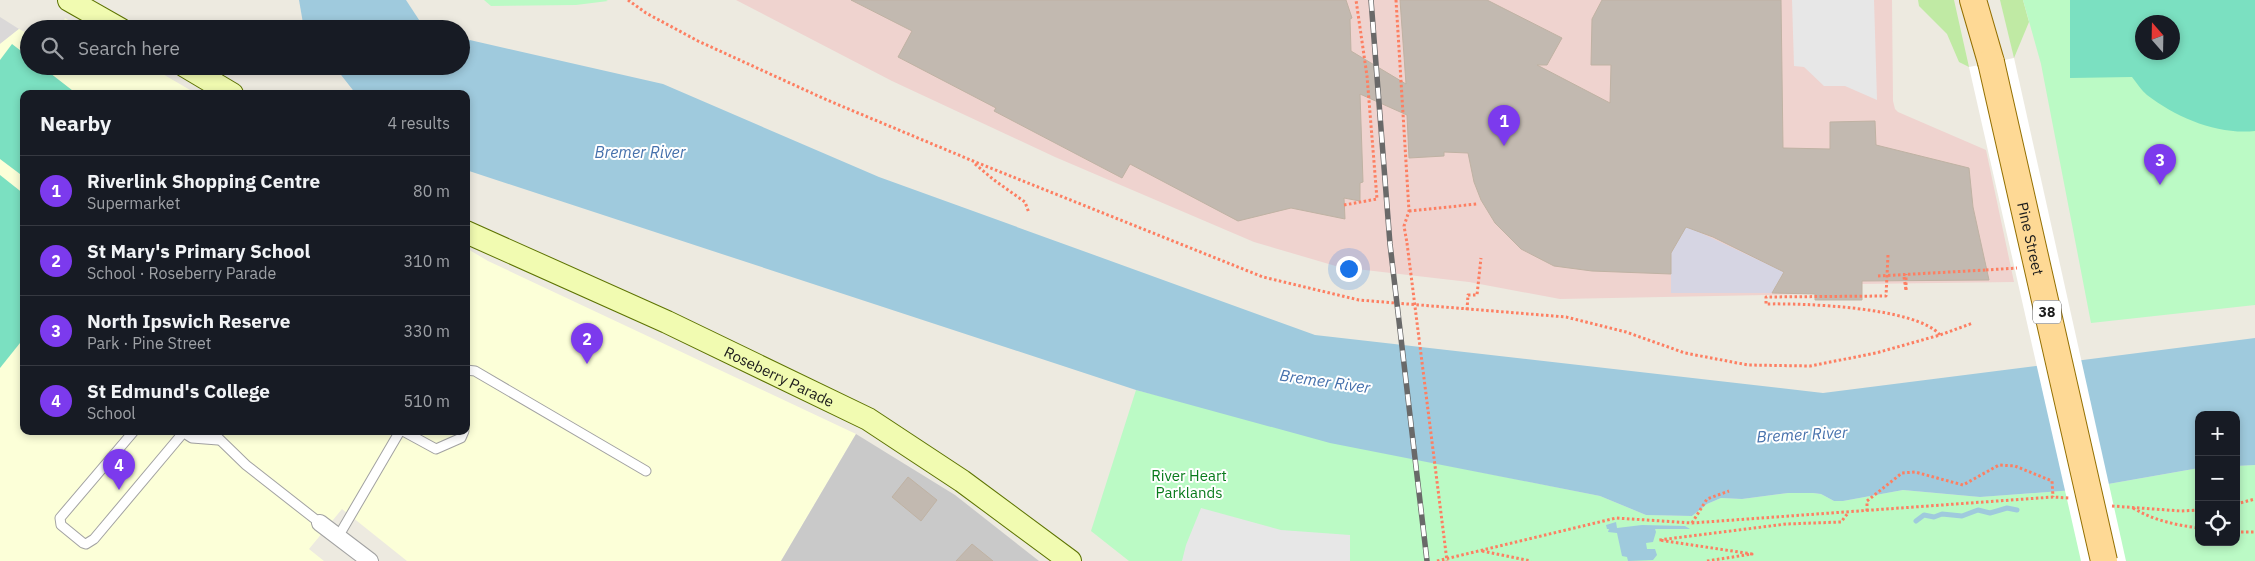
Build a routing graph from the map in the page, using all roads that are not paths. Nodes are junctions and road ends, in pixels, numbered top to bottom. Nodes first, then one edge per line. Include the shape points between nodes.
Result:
1 (69, 0) edge
2 (1972, 0) edge
3 (1982, 0) edge
4 (104, 20) edge
5 (1991, 62) junction
6 (201, 75) edge
7 (225, 90) edge
8 (470, 234) edge
9 (470, 370) edge
10 (131, 435) edge
11 (180, 435) edge
12 (189, 435) edge
13 (214, 435) edge
14 (400, 435) edge
15 (410, 435) edge
16 (462, 435) edge
17 (218, 440) junction
18 (646, 471) dead end
19 (320, 523) joint
20 (338, 537) junction
21 (370, 561) edge
22 (1070, 561) edge
23 (2104, 561) edge

1 - 4 street
2 - 5 main road, Pine Street / 38
3 - 5 main road, Pine Street / 38
5 - 23 main road, Pine Street / 38, bridge
6 - 7 street
8 - 22 street, Roseberry Parade via 666,322 868,419 962,480
9 - 18 lane
10 - 11 lane via 60,518 61,525 82,543 94,539
12 - 17 lane via 201,440
13 - 17 lane
14 - 20 lane
15 - 16 lane via 436,449
17 - 19 lane
19 - 20 street
20 - 21 street

